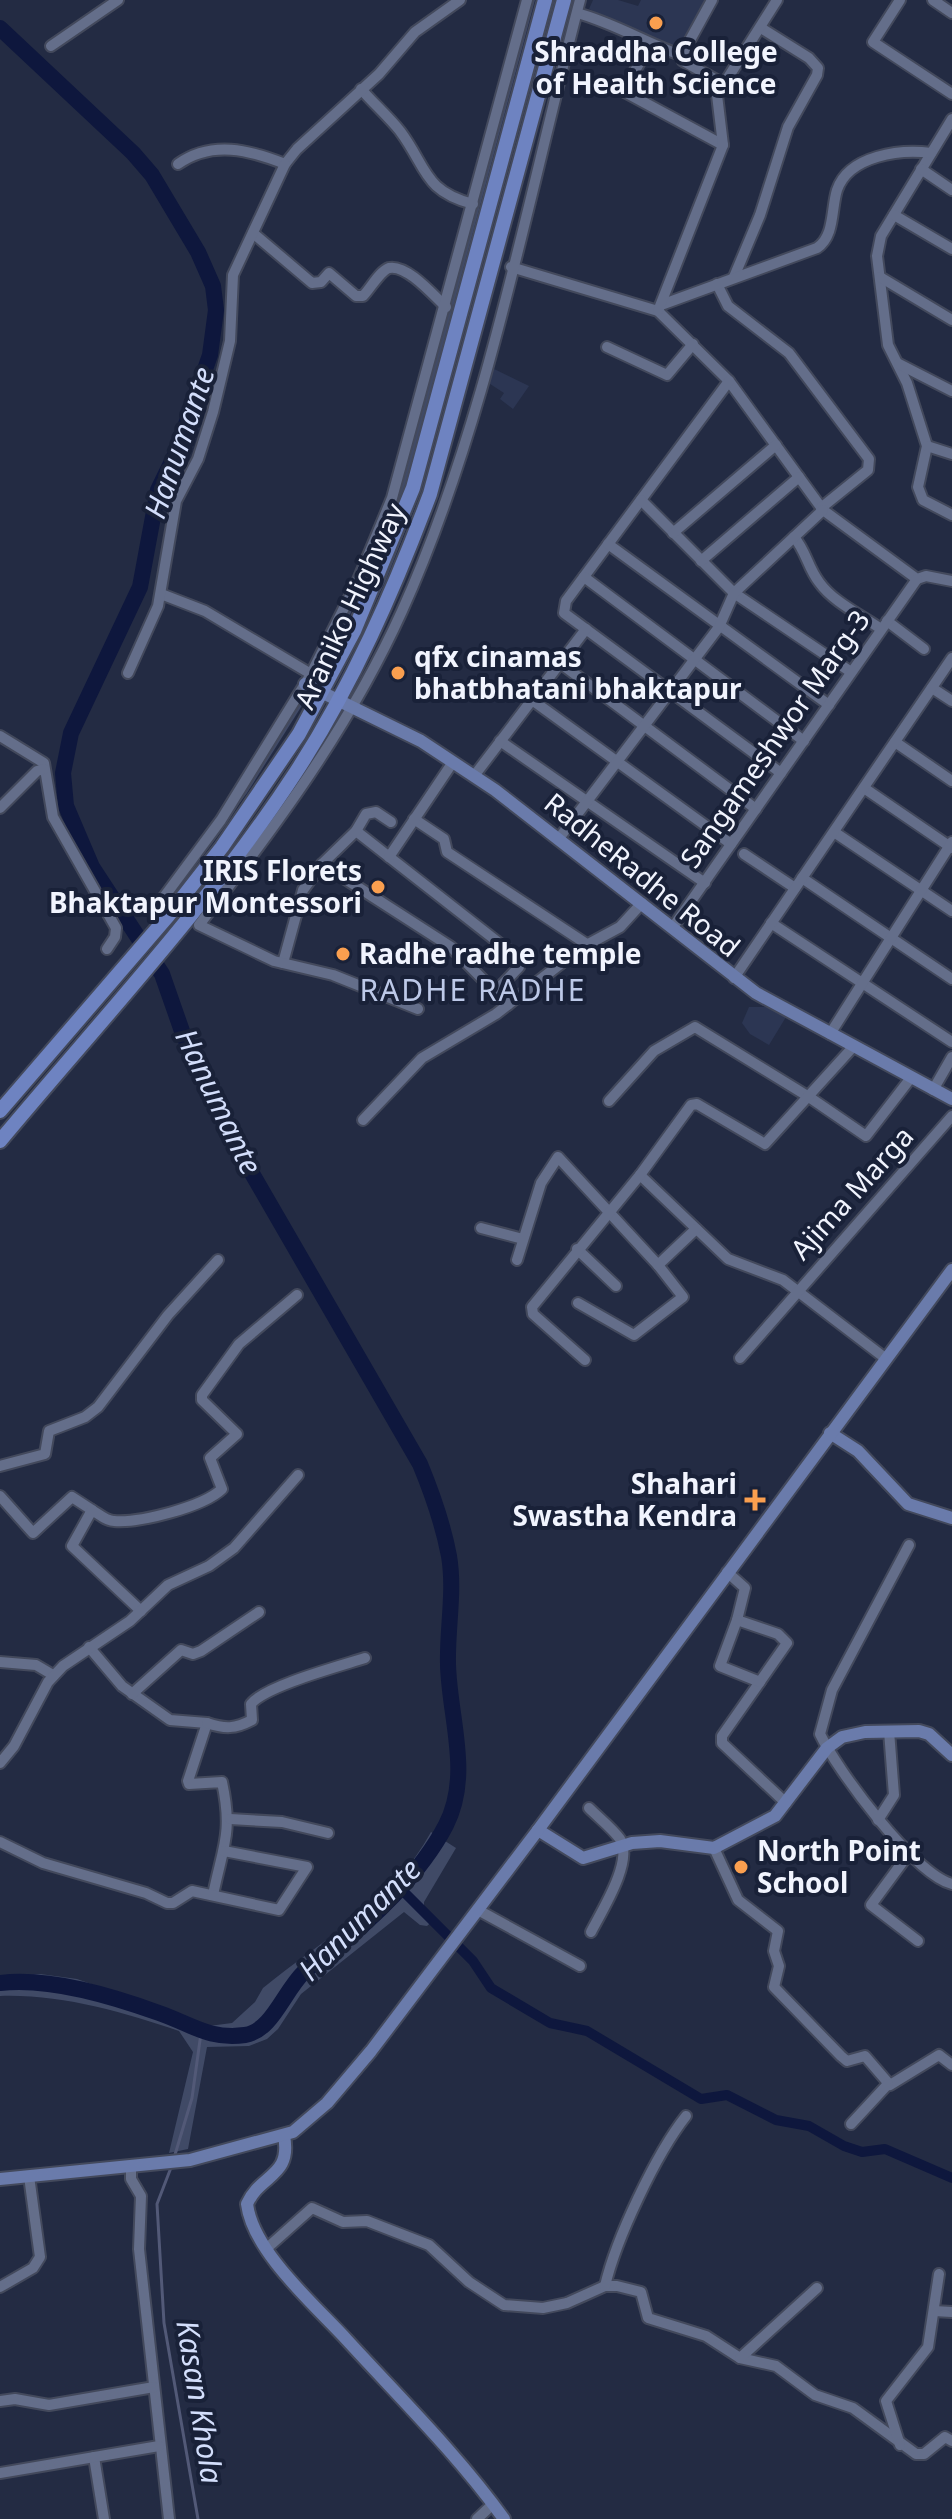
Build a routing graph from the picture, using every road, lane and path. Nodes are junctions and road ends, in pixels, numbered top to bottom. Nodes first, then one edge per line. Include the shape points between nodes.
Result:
1 (118, 0) edge
2 (460, 0) edge
3 (527, 0) edge
4 (545, 0) edge
5 (564, 0) edge
6 (580, 0) edge
7 (712, 0) edge
8 (777, 0) edge
9 (900, 0) edge
10 (933, 0) edge
11 (577, 13) junction
12 (952, 13) edge
13 (761, 28) junction
14 (650, 45) junction
15 (51, 46) dead end
16 (683, 56) junction
17 (722, 83) junction
18 (361, 89) junction
19 (952, 94) edge
20 (952, 119) edge
21 (723, 145) junction
22 (931, 153) junction
23 (178, 164) dead end
24 (285, 164) junction
25 (921, 169) junction
26 (952, 190) edge
27 (473, 204) junction
28 (894, 215) junction
29 (253, 233) junction
30 (952, 249) edge
31 (511, 267) junction
32 (734, 277) junction
33 (880, 277) junction
34 (717, 284) junction
35 (446, 307) junction
36 (659, 308) junction
37 (952, 320) edge
38 (693, 344) junction
39 (607, 347) dead end
40 (899, 364) junction
41 (729, 381) junction
42 (952, 391) edge
43 (776, 445) junction
44 (927, 446) junction
45 (952, 454) edge
46 (799, 477) junction
47 (641, 500) junction
48 (822, 509) junction
49 (952, 515) edge
50 (673, 533) junction
51 (794, 537) junction
52 (608, 544) junction
53 (701, 561) junction
54 (584, 577) junction
55 (917, 579) junction
56 (952, 581) edge
57 (734, 593) junction
58 (161, 594) junction
59 (884, 625) junction
60 (719, 627) junction
61 (586, 629) junction
62 (924, 649) dead end
63 (952, 658) edge
64 (694, 660) junction
65 (560, 663) junction
66 (851, 672) junction
67 (128, 673) dead end
68 (308, 679) junction
69 (932, 688) junction
70 (670, 692) junction
71 (322, 693) junction
72 (532, 700) junction
73 (337, 701) junction
74 (952, 701) edge
75 (829, 705) junction
76 (351, 708) junction
77 (645, 725) junction
78 (0, 736) edge
79 (500, 741) junction
80 (804, 741) junction
81 (895, 742) junction
82 (617, 761) junction
83 (453, 762) junction
84 (44, 769) junction
85 (781, 773) junction
86 (474, 776) junction
87 (952, 781) edge
88 (864, 788) junction
89 (588, 800) junction
90 (0, 808) edge
91 (756, 809) junction
92 (414, 819) junction
93 (391, 822) dead end
94 (356, 831) junction
95 (834, 832) junction
96 (560, 837) junction
97 (731, 844) junction
98 (951, 845) edge
99 (744, 854) dead end
100 (389, 857) junction
101 (322, 864) junction
102 (802, 878) junction
103 (705, 883) junction
104 (795, 888) junction
105 (921, 890) junction
106 (161, 901) dead end
107 (642, 903) junction
108 (952, 911) edge
109 (173, 922) junction
110 (771, 923) junction
111 (673, 927) junction
112 (891, 938) junction
113 (581, 948) junction
114 (107, 949) dead end
115 (283, 963) junction
116 (734, 978) junction
117 (952, 979) edge
118 (862, 983) junction
119 (496, 991) junction
120 (508, 1005) junction
121 (418, 1009) dead end
122 (830, 1034) junction
123 (952, 1042) edge
124 (853, 1047) junction
125 (952, 1057) edge
126 (910, 1079) junction
127 (933, 1090) junction
128 (809, 1097) junction
129 (952, 1099) edge
130 (609, 1101) dead end
131 (0, 1111) edge
132 (952, 1116) edge
133 (363, 1120) dead end
134 (0, 1141) edge
135 (640, 1175) junction
136 (610, 1214) junction
137 (481, 1228) dead end
138 (696, 1229) junction
139 (523, 1239) junction
140 (577, 1249) junction
141 (218, 1260) dead end
142 (517, 1260) dead end
143 (658, 1265) junction
144 (952, 1270) edge
145 (616, 1286) dead end
146 (797, 1291) junction
147 (297, 1295) dead end
148 (578, 1303) dead end
149 (740, 1358) dead end
150 (885, 1358) junction
151 (585, 1360) dead end
152 (830, 1433) junction
153 (0, 1466) edge
154 (298, 1475) dead end
155 (0, 1496) edge
156 (92, 1510) junction
157 (952, 1518) edge
158 (909, 1545) dead end
159 (727, 1572) junction
160 (141, 1611) junction
161 (259, 1612) dead end
162 (737, 1620) junction
163 (89, 1647) junction
164 (365, 1658) dead end
165 (0, 1662) edge
166 (53, 1675) junction
167 (760, 1682) junction
168 (132, 1694) junction
169 (207, 1723) junction
170 (889, 1731) junction
171 (827, 1748) junction
172 (952, 1755) edge
173 (0, 1763) edge
174 (786, 1803) junction
175 (589, 1808) dead end
176 (230, 1819) junction
177 (878, 1820) junction
178 (538, 1830) junction
179 (328, 1833) dead end
180 (0, 1842) edge
181 (622, 1845) junction
182 (714, 1848) junction
183 (224, 1851) junction
184 (910, 1852) junction
185 (952, 1884) edge
186 (213, 1895) junction
187 (478, 1910) junction
188 (591, 1932) dead end
189 (918, 1941) dead end
190 (580, 1966) dead end
191 (952, 2065) edge
192 (888, 2084) junction
193 (686, 2116) dead end
194 (851, 2124) dead end
195 (284, 2136) junction
196 (131, 2168) junction
197 (29, 2176) junction
198 (0, 2179) edge
199 (266, 2249) junction
200 (939, 2274) dead end
201 (605, 2286) junction
202 (0, 2287) edge
203 (817, 2288) dead end
204 (934, 2311) junction
205 (952, 2312) edge
206 (740, 2358) junction
207 (154, 2387) junction
208 (0, 2401) edge
209 (952, 2441) edge
210 (900, 2445) junction
211 (159, 2446) junction
212 (94, 2457) junction
213 (0, 2473) edge
214 (493, 2504) junction
215 (104, 2519) edge
216 (169, 2519) edge
217 (477, 2519) edge
218 (504, 2519) edge

1 - 15 street
2 - 18 street via 415,32
3 - 27 street
4 - 71 highway, Araniko Highway via 413,488 354,631
5 - 73 highway, Araniko Highway via 430,494 403,567
6 - 11 street
7 - 16 street
8 - 13 street
9 - 19 street via 873,42
10 - 12 street
11 - 14 street
11 - 31 street
13 - 17 street
13 - 32 street via 818,68 788,127
14 - 16 street
14 - 21 street via 623,91
16 - 17 street via 686,65
17 - 21 street via 717,95
18 - 24 street
18 - 27 street via 401,133 437,190
20 - 22 street
21 - 36 street
22 - 25 street
22 - 32 street via 897,151 860,165 839,185 822,245
23 - 24 street via 239,148
24 - 29 street
25 - 26 street
25 - 28 street
27 - 35 street
28 - 30 street
28 - 33 street via 879,242
29 - 35 street via 312,283 329,273 363,296 384,271 396,269
29 - 58 street via 233,275 225,366 202,448 176,501
31 - 36 street
31 - 76 street via 435,531 401,612
32 - 34 street
33 - 37 street
33 - 40 street via 888,345
34 - 36 street
34 - 48 street via 728,306 789,353 869,459 868,470
35 - 68 street via 392,498
36 - 38 street
38 - 39 street via 667,375
38 - 41 street
40 - 42 street
40 - 44 street
41 - 43 street
41 - 47 street
43 - 46 street
43 - 50 street
44 - 45 street
44 - 49 street via 920,495
46 - 48 street
46 - 53 street
47 - 50 street
47 - 52 street
48 - 51 street
48 - 55 street
50 - 53 street
51 - 57 street
51 - 59 street via 827,592
52 - 54 street
52 - 60 street
53 - 57 street
54 - 61 street via 566,601 564,613
54 - 64 street
55 - 56 street
55 - 59 street, Sangameshwor Marg-3
57 - 60 street
57 - 66 street
58 - 67 street
58 - 68 street via 205,611
59 - 62 street
59 - 66 street, Sangameshwor Marg-3
60 - 64 street
60 - 75 street
61 - 65 street
61 - 70 street
63 - 69 street
64 - 70 street
64 - 80 street
65 - 72 street
65 - 77 street
66 - 75 street, Sangameshwor Marg-3
68 - 71 main road, RadheRadhe Road
68 - 106 street via 221,820
69 - 74 street
69 - 81 street
70 - 77 street
70 - 85 street
71 - 73 main road, RadheRadhe Road
71 - 109 highway, Araniko Highway
72 - 79 street
72 - 82 street
73 - 76 main road, RadheRadhe Road
73 - 109 highway, Araniko Highway via 268,812
75 - 80 street, Sangameshwor Marg-3
76 - 83 main road, RadheRadhe Road
76 - 115 street via 290,807 199,925
77 - 82 street
77 - 91 street
78 - 84 street via 44,763
79 - 86 street
79 - 89 street
80 - 85 street, Sangameshwor Marg-3
81 - 87 street
81 - 88 street
82 - 89 street
82 - 97 street
83 - 86 main road, RadheRadhe Road
83 - 92 street
84 - 90 street
84 - 114 street via 53,817 116,928
85 - 91 street, Sangameshwor Marg-3
86 - 96 main road, RadheRadhe Road
88 - 95 street
88 - 98 street
89 - 96 street
89 - 103 street
91 - 97 street, Sangameshwor Marg-3
92 - 100 street
92 - 113 street via 444,839 447,852 585,943
93 - 94 street via 371,812
94 - 100 street
94 - 101 street
95 - 102 street
95 - 105 street
96 - 107 main road, RadheRadhe Road
97 - 103 street, Sangameshwor Marg-3
98 - 105 street
99 - 104 street
100 - 119 street via 517,957 519,967
101 - 115 street via 300,898
101 - 119 street via 451,947
102 - 104 street
102 - 112 street
103 - 111 street, Sangameshwor Marg-3
104 - 110 street
105 - 108 street
105 - 112 street
107 - 111 main road, RadheRadhe Road
107 - 113 street via 620,927
109 - 131 highway, Araniko Highway via 119,974
109 - 134 highway, Araniko Highway via 130,985
110 - 116 street
110 - 118 street
111 - 116 main road, RadheRadhe Road
112 - 117 street
112 - 118 street
113 - 120 street
115 - 121 street via 333,975
116 - 122 main road, RadheRadhe Road
118 - 122 street
118 - 123 street
119 - 120 street
120 - 133 street via 422,1058
122 - 124 main road, RadheRadhe Road
124 - 126 main road, RadheRadhe Road
124 - 128 street
125 - 127 street
126 - 127 main road, RadheRadhe Road
126 - 128 street via 866,1136
127 - 129 main road, RadheRadhe Road
128 - 130 street via 695,1027 654,1051
128 - 135 street via 765,1144 691,1105
132 - 146 street, Ajima Marga
135 - 136 street
135 - 138 street
136 - 139 street via 558,1157 541,1183
136 - 140 street
136 - 143 street
137 - 139 street
138 - 143 street
138 - 146 street via 735,1265 749,1265
139 - 142 street
140 - 145 street
140 - 151 street via 532,1311
141 - 153 street via 98,1407 49,1431 45,1454
143 - 148 street via 683,1297 634,1335
144 - 150 main road
146 - 149 street
146 - 150 street, Ajima Marga
147 - 156 street via 239,1344 202,1395 237,1434 210,1458 222,1489 181,1509 124,1521 110,1521
150 - 152 main road
152 - 157 main road via 858,1451 908,1504
152 - 159 main road
154 - 160 street via 234,1548 168,1585
155 - 156 street via 33,1533 72,1497
156 - 160 street via 72,1546
158 - 171 street via 832,1690 820,1734
159 - 162 street via 745,1588
159 - 178 main road
160 - 163 street
161 - 168 street via 201,1651 181,1650
162 - 167 street via 720,1666
162 - 167 street via 785,1638 782,1652
163 - 166 street
163 - 168 street
164 - 169 street via 257,1698 251,1704 252,1720 245,1723 224,1729
165 - 166 street via 36,1665
166 - 173 street
167 - 174 street via 722,1743
168 - 169 street via 170,1720
169 - 176 street via 189,1784 222,1782
170 - 171 main road via 842,1737
170 - 172 main road via 929,1734
170 - 177 street via 894,1795
171 - 174 main road
171 - 177 street
174 - 182 main road via 762,1825
175 - 181 street
176 - 179 street via 282,1822
176 - 183 street
177 - 184 street
178 - 181 main road via 581,1857
178 - 187 main road
180 - 186 street via 43,1863 167,1903 192,1891
181 - 182 main road via 660,1841
181 - 188 street via 620,1875
182 - 192 street via 738,1900 778,1931 774,1987 847,2061 865,2056
183 - 186 street
183 - 186 street via 307,1867 279,1910
184 - 185 street
184 - 189 street via 871,1905
187 - 190 street
187 - 195 main road via 355,2072 301,2127
191 - 192 street via 939,2055
192 - 194 street
193 - 201 street via 666,2140 635,2205
195 - 196 main road via 190,2160
195 - 199 main road via 282,2165 247,2204
196 - 197 main road
196 - 207 street via 141,2196 139,2249
197 - 198 main road
197 - 202 street via 40,2257 33,2268
199 - 201 street via 312,2208 343,2222 367,2221 429,2245 504,2305 567,2303
199 - 214 main road
200 - 204 street
201 - 206 street via 641,2292 648,2318 714,2339
203 - 206 street
204 - 205 street
204 - 210 street via 928,2347 886,2401
206 - 210 street via 785,2371 815,2395 853,2408
207 - 208 street via 49,2405
207 - 211 street
209 - 210 street via 945,2437 924,2454
211 - 212 street
211 - 216 street
212 - 213 street
212 - 215 street
214 - 217 street
214 - 218 main road

